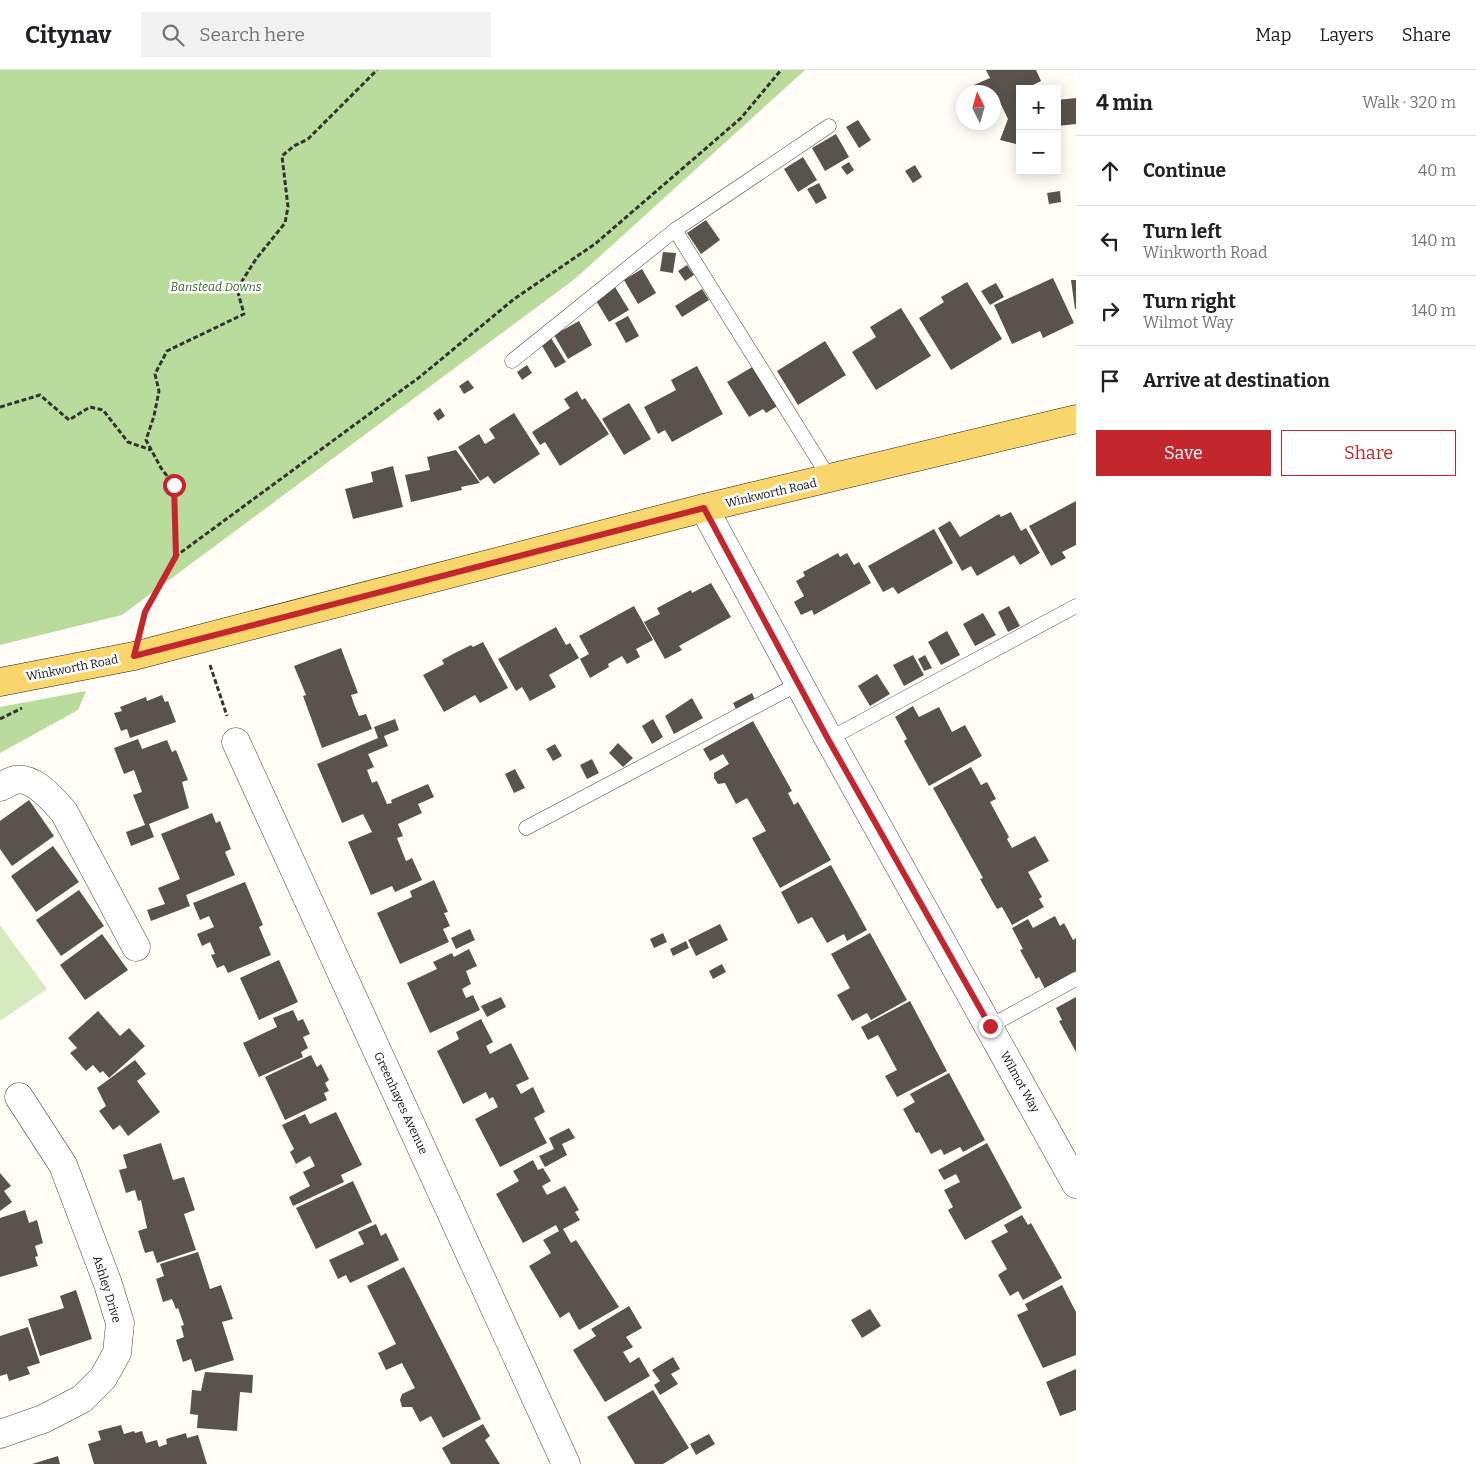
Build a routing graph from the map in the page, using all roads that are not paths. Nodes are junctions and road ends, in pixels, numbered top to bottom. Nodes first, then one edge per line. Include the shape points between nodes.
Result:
1 (829, 126) dead end
2 (675, 230) junction
3 (512, 361) dead end
4 (1076, 418) edge
5 (830, 479) junction
6 (704, 508) junction
7 (1076, 606) edge
8 (0, 682) edge
9 (798, 684) junction
10 (828, 739) junction
11 (236, 742) road end
12 (0, 786) edge
13 (526, 828) dead end
14 (136, 947) dead end
15 (1076, 979) edge
16 (990, 1026) junction
17 (19, 1096) dead end
18 (1076, 1184) edge
19 (0, 1434) edge
20 (566, 1464) edge

1 - 2 lane
2 - 3 lane
2 - 5 lane
4 - 5 main road, Winkworth Road
5 - 6 main road, Winkworth Road
6 - 8 main road, Winkworth Road via 134,656
6 - 9 street, Wilmot Way
7 - 10 lane
9 - 10 street, Wilmot Way
9 - 13 lane
10 - 16 street, Wilmot Way
11 - 20 street, Greenhayes Avenue
12 - 14 street via 17,780 33,784 64,812
15 - 16 lane
16 - 18 street, Wilmot Way
17 - 19 street, Ashley Drive via 63,1165 120,1323 117,1352 103,1378 82,1399 43,1419

